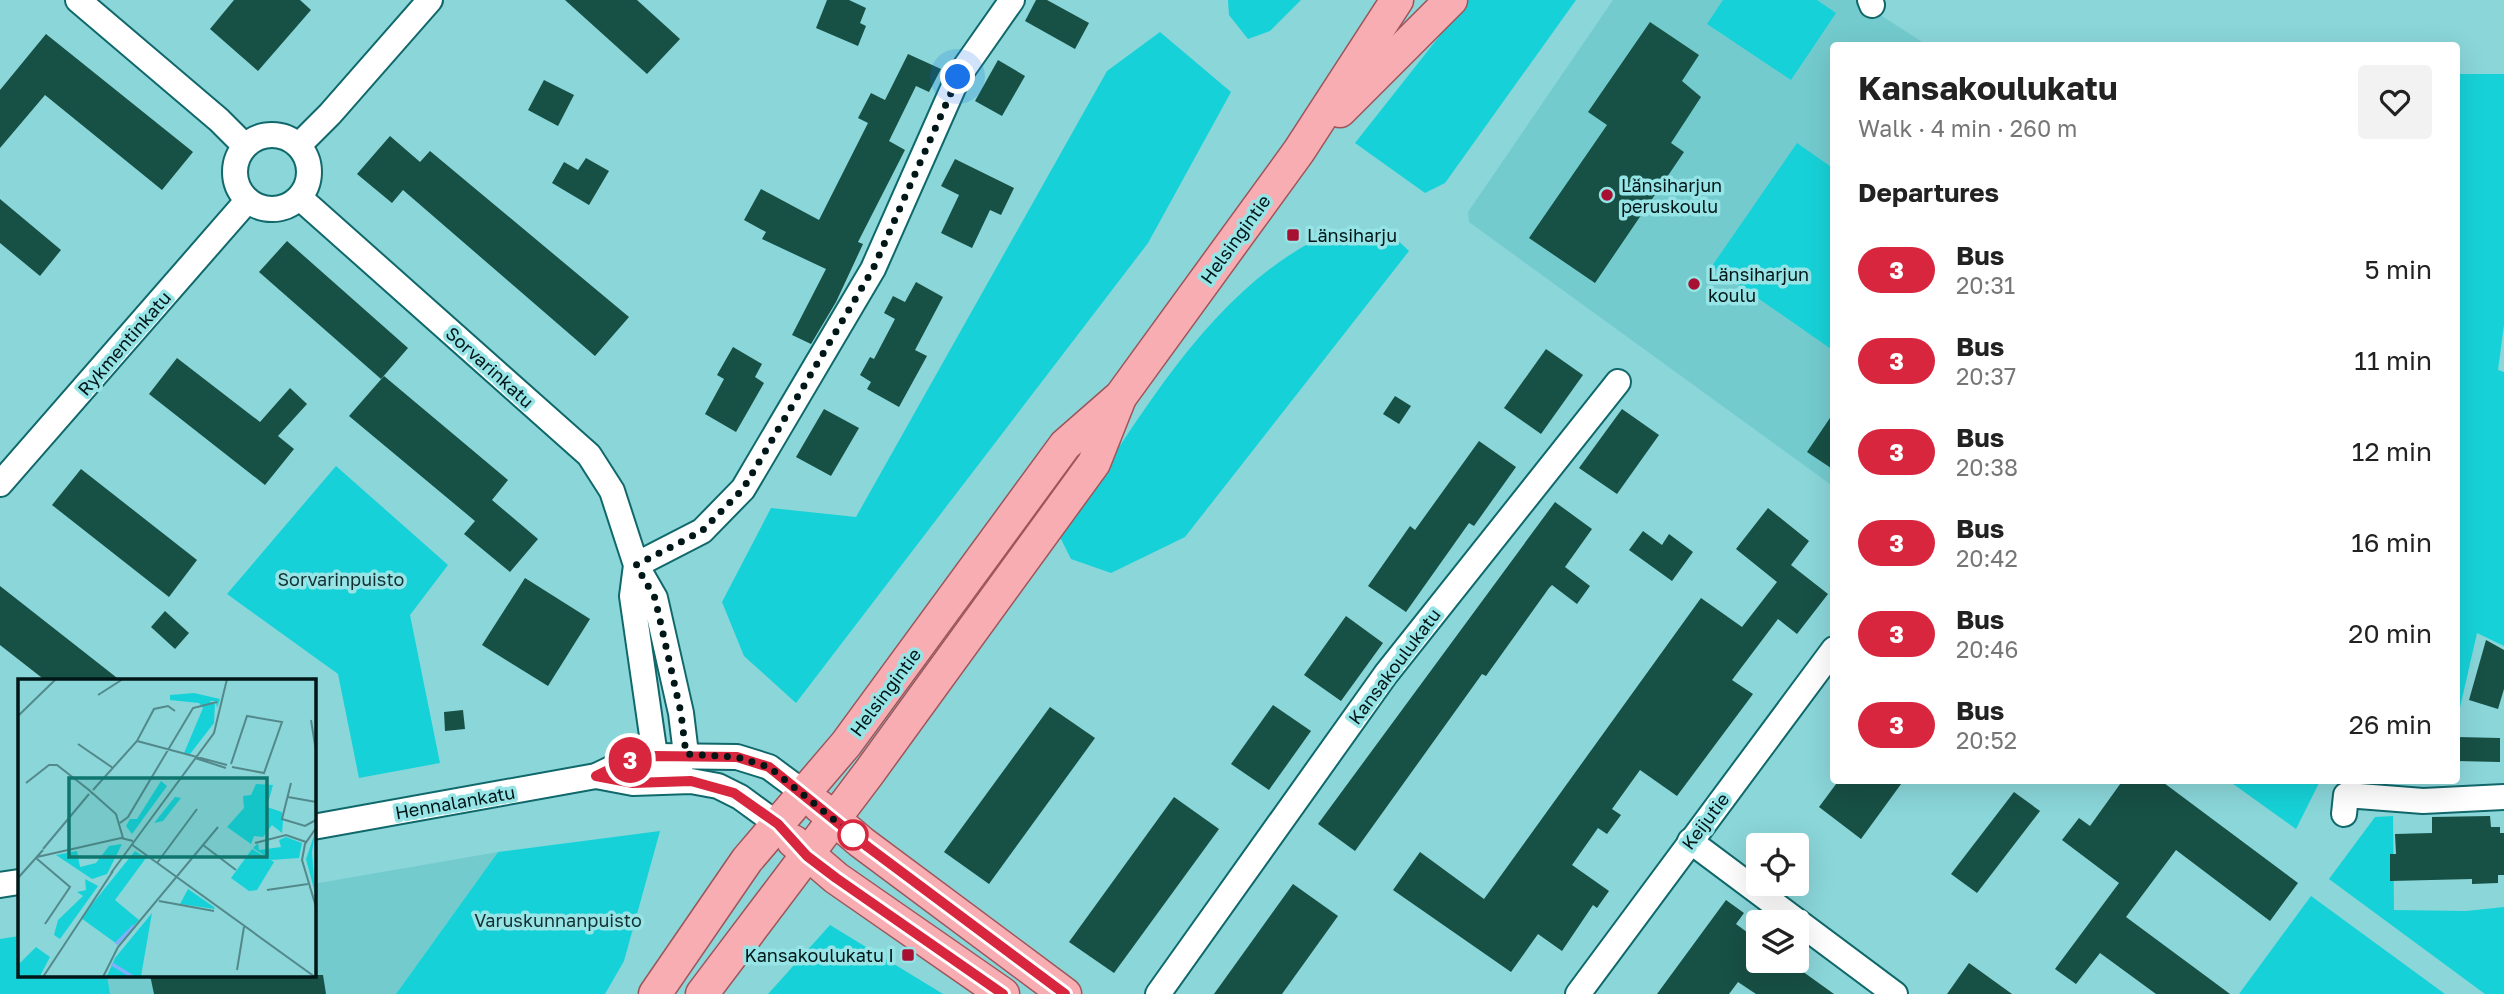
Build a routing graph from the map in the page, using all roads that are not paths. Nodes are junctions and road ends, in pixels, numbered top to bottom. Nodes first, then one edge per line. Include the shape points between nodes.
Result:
1 (78, 0) edge
2 (430, 0) edge
3 (1012, 0) edge
4 (1397, 0) edge
5 (1451, 0) edge
6 (244, 145) junction
7 (299, 145) junction
8 (1299, 151) junction
9 (300, 198) junction
10 (247, 201) junction
11 (1618, 382) dead end
12 (1121, 396) junction
13 (0, 484) edge
14 (636, 565) junction
15 (1830, 654) edge
16 (686, 754) junction
17 (655, 756) junction
18 (596, 776) junction
19 (673, 780) junction
20 (804, 793) junction
21 (2504, 797) edge
22 (2344, 814) dead end
23 (834, 819) junction
24 (778, 824) junction
25 (315, 827) edge
26 (1690, 841) junction
27 (807, 856) junction
28 (18, 882) edge
29 (0, 886) edge
30 (655, 994) edge
31 (702, 994) edge
32 (1003, 994) edge
33 (1065, 994) edge
34 (1158, 994) edge
35 (1578, 994) edge
36 (1895, 994) edge

1 - 6 street
2 - 7 street
3 - 14 street via 958,77 873,269 743,489 702,531
4 - 8 main road, Helsingintie
5 - 8 main road, Helsingintie
6 - 7 street via 262,135 285,136
6 - 10 street via 234,163 236,184
7 - 9 street via 309,162 309,181
8 - 12 main road, Helsingintie
9 - 10 street via 286,207 265,209
9 - 14 street, Sorvarinkatu via 589,456 612,491
10 - 13 street, Rykmentinkatu
11 - 34 street, Kansakoulukatu via 1386,674
12 - 20 main road, Helsingintie via 1065,444 912,658
12 - 23 main road, Helsingintie via 1094,463
14 - 16 street, Sorvarinkatu via 655,598
14 - 17 street, Sorvarinkatu via 632,596
15 - 26 street, Keijutie
16 - 17 street, Hennalankatu
16 - 19 street
16 - 20 street, Hennalankatu via 737,757 769,767
17 - 18 street, Hennalankatu via 629,760
17 - 19 street, Sorvarinkatu
18 - 19 street, Hennalankatu via 633,783
18 - 25 street, Hennalankatu
19 - 24 street, Hennalankatu via 718,786
20 - 23 main road, Hennalankatu
20 - 24 main road, Helsingintie
21 - 22 street via 2423,800 2346,795
23 - 27 main road, Helsingintie
23 - 33 main road, Hennalankatu
24 - 27 main road
24 - 30 main road, Helsingintie via 747,860
26 - 35 street, Keijutie
26 - 36 street
27 - 31 main road, Helsingintie
27 - 32 main road
28 - 29 street

